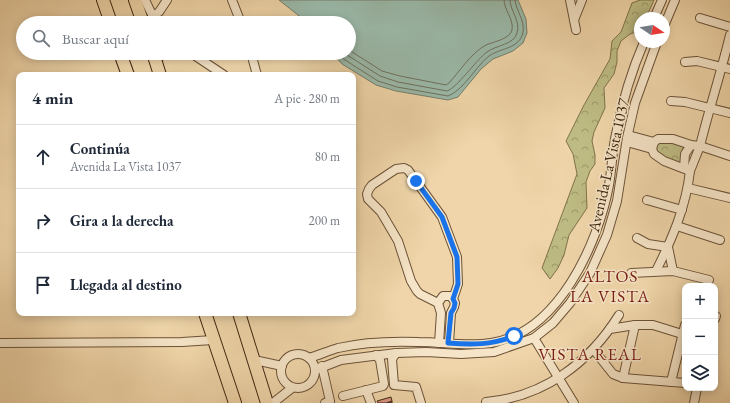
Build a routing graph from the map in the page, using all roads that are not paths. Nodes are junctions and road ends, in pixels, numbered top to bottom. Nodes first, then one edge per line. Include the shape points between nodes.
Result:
1 (103, 0) edge
2 (135, 0) edge
3 (145, 0) edge
4 (167, 0) edge
5 (232, 0) edge
6 (570, 0) edge
7 (582, 0) edge
8 (662, 0) edge
9 (676, 0) edge
10 (657, 12) edge
11 (670, 13) edge
12 (109, 16) edge
13 (147, 16) edge
14 (150, 16) edge
15 (155, 16) edge
16 (238, 16) edge
17 (700, 18) dead end
18 (574, 21) junction
19 (730, 27) edge
20 (576, 30) dead end
21 (730, 35) edge
22 (642, 48) edge
23 (655, 48) edge
24 (123, 60) edge
25 (155, 60) edge
26 (202, 60) edge
27 (253, 60) edge
28 (685, 62) dead end
29 (726, 68) edge
30 (127, 72) edge
31 (159, 72) edge
32 (220, 72) edge
33 (256, 72) edge
34 (671, 101) dead end
35 (709, 109) junction
36 (730, 113) edge
37 (627, 139) junction
38 (653, 145) junction
39 (691, 145) junction
40 (700, 146) junction
41 (730, 156) edge
42 (687, 170) junction
43 (688, 188) junction
44 (730, 198) edge
45 (647, 200) dead end
46 (682, 210) junction
47 (607, 216) junction
48 (677, 226) junction
49 (637, 238) dead end
50 (720, 240) dead end
51 (668, 247) junction
52 (656, 271) junction
53 (673, 271) junction
54 (631, 273) dead end
55 (709, 280) dead end
56 (453, 299) junction
57 (438, 303) junction
58 (619, 315) dead end
59 (206, 316) edge
60 (240, 316) edge
61 (635, 325) junction
62 (610, 329) junction
63 (682, 334) joint
64 (534, 338) junction
65 (214, 340) junction
66 (0, 343) edge
67 (439, 343) junction
68 (448, 343) junction
69 (338, 348) junction
70 (594, 350) junction
71 (396, 352) junction
72 (376, 355) junction
73 (309, 358) junction
74 (254, 360) junction
75 (341, 360) junction
76 (282, 366) junction
77 (318, 368) junction
78 (558, 378) junction
79 (623, 378) junction
80 (671, 382) junction
81 (682, 383) edge
82 (292, 388) junction
83 (366, 390) junction
84 (696, 391) edge
85 (343, 396) dead end
86 (519, 400) edge
87 (486, 402) dead end
88 (499, 402) edge
89 (235, 403) edge
90 (268, 403) edge
91 (273, 403) edge
92 (325, 403) edge
93 (371, 403) edge
94 (421, 403) edge
95 (574, 403) edge
96 (694, 403) edge

1 - 12 highway
2 - 13 highway
3 - 14 street
4 - 15 street
5 - 16 street
6 - 18 street
7 - 18 street
8 - 10 street
9 - 11 street
17 - 19 street
18 - 20 street
21 - 29 street
22 - 47 street, Avenida La Vista 1037 via 615,136
23 - 37 street, Avenida La Vista 1037 via 635,103
24 - 30 highway
25 - 31 highway
26 - 32 street
27 - 33 street
28 - 29 street via 696,61
29 - 35 street
34 - 35 street
35 - 36 street
35 - 40 street
37 - 38 street
37 - 47 street, Avenida La Vista 1037
38 - 39 street via 658,139 673,139
38 - 42 street via 654,154
39 - 40 street
39 - 42 street via 686,154
40 - 41 street
40 - 42 street
42 - 43 street
43 - 44 street
43 - 46 street
45 - 46 street
46 - 48 street
47 - 64 street, Avenida La Vista 1037 via 602,249 590,273 553,323
47 - 68 street, Avenida La Vista 1037 via 595,234 580,268 556,304 532,325 492,343
48 - 50 street
48 - 51 street
49 - 51 street via 648,244
51 - 52 street
51 - 53 street
52 - 53 street
52 - 54 street
53 - 55 street
56 - 57 street via 450,296 443,296
56 - 57 street via 458,284 457,257 442,217 408,170 396,169 372,185 367,194 368,199 381,212 398,241 409,277 417,291
56 - 68 street via 455,303 451,313
57 - 67 street via 441,313
58 - 62 street
59 - 65 highway
60 - 74 highway
61 - 62 street
61 - 63 street via 653,325
61 - 79 street
62 - 70 street
63 - 80 street
64 - 71 street, Avenida La Vista 1037 via 494,352
64 - 78 street
65 - 66 street
65 - 89 highway
67 - 68 street, Avenida La Vista 1037
67 - 69 street, Avenida La Vista 1037 via 394,342
69 - 73 street, Avenida La Vista 1037
69 - 75 street
70 - 78 street
70 - 79 street via 612,374
71 - 72 street, Avenida La Vista 1037
71 - 94 street via 392,359 394,385 416,387
72 - 75 street, Avenida La Vista 1037
72 - 83 street via 380,360 384,384
73 - 76 street via 297,354 290,356
73 - 77 street
74 - 76 street
74 - 90 highway
75 - 77 street, Avenida La Vista 1037
76 - 82 street via 283,379
77 - 82 street via 306,387
77 - 92 street via 330,401
78 - 86 street
78 - 95 street
79 - 80 street
80 - 81 street
82 - 91 street
83 - 85 street
83 - 93 street
84 - 96 street
86 - 88 street
87 - 88 street

